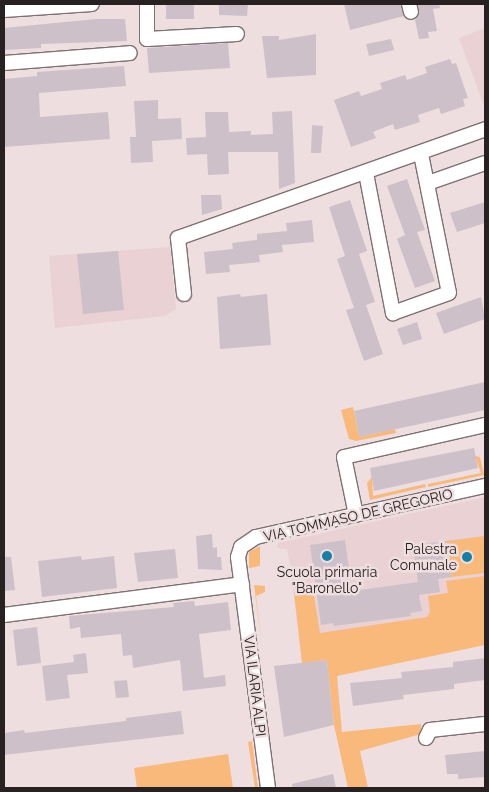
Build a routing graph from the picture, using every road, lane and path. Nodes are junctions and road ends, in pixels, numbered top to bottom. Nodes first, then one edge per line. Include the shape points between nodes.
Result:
1 (92, 4) edge
2 (147, 4) edge
3 (4, 10) edge
4 (237, 34) dead end
5 (130, 53) dead end
6 (4, 63) edge
7 (485, 129) edge
8 (421, 154) junction
9 (485, 162) edge
10 (366, 173) junction
11 (428, 183) junction
12 (184, 294) dead end
13 (485, 425) edge
14 (485, 486) edge
15 (356, 515) junction
16 (242, 584) junction
17 (4, 615) edge
18 (485, 724) edge
19 (426, 738) dead end
20 (268, 788) edge

1 - 3 street
2 - 4 street via 147,39
5 - 6 street
7 - 8 street
8 - 10 street
8 - 11 street
9 - 11 street
10 - 11 street via 393,313 448,293
10 - 12 street via 178,238
13 - 15 street via 344,457
14 - 15 street, VIA TOMMASO DE GREGORIO
15 - 16 street, VIA TOMMASO DE GREGORIO via 246,542 241,546 238,557
16 - 17 street
16 - 20 street, VIA ILARIA ALPI
18 - 19 street via 430,730

